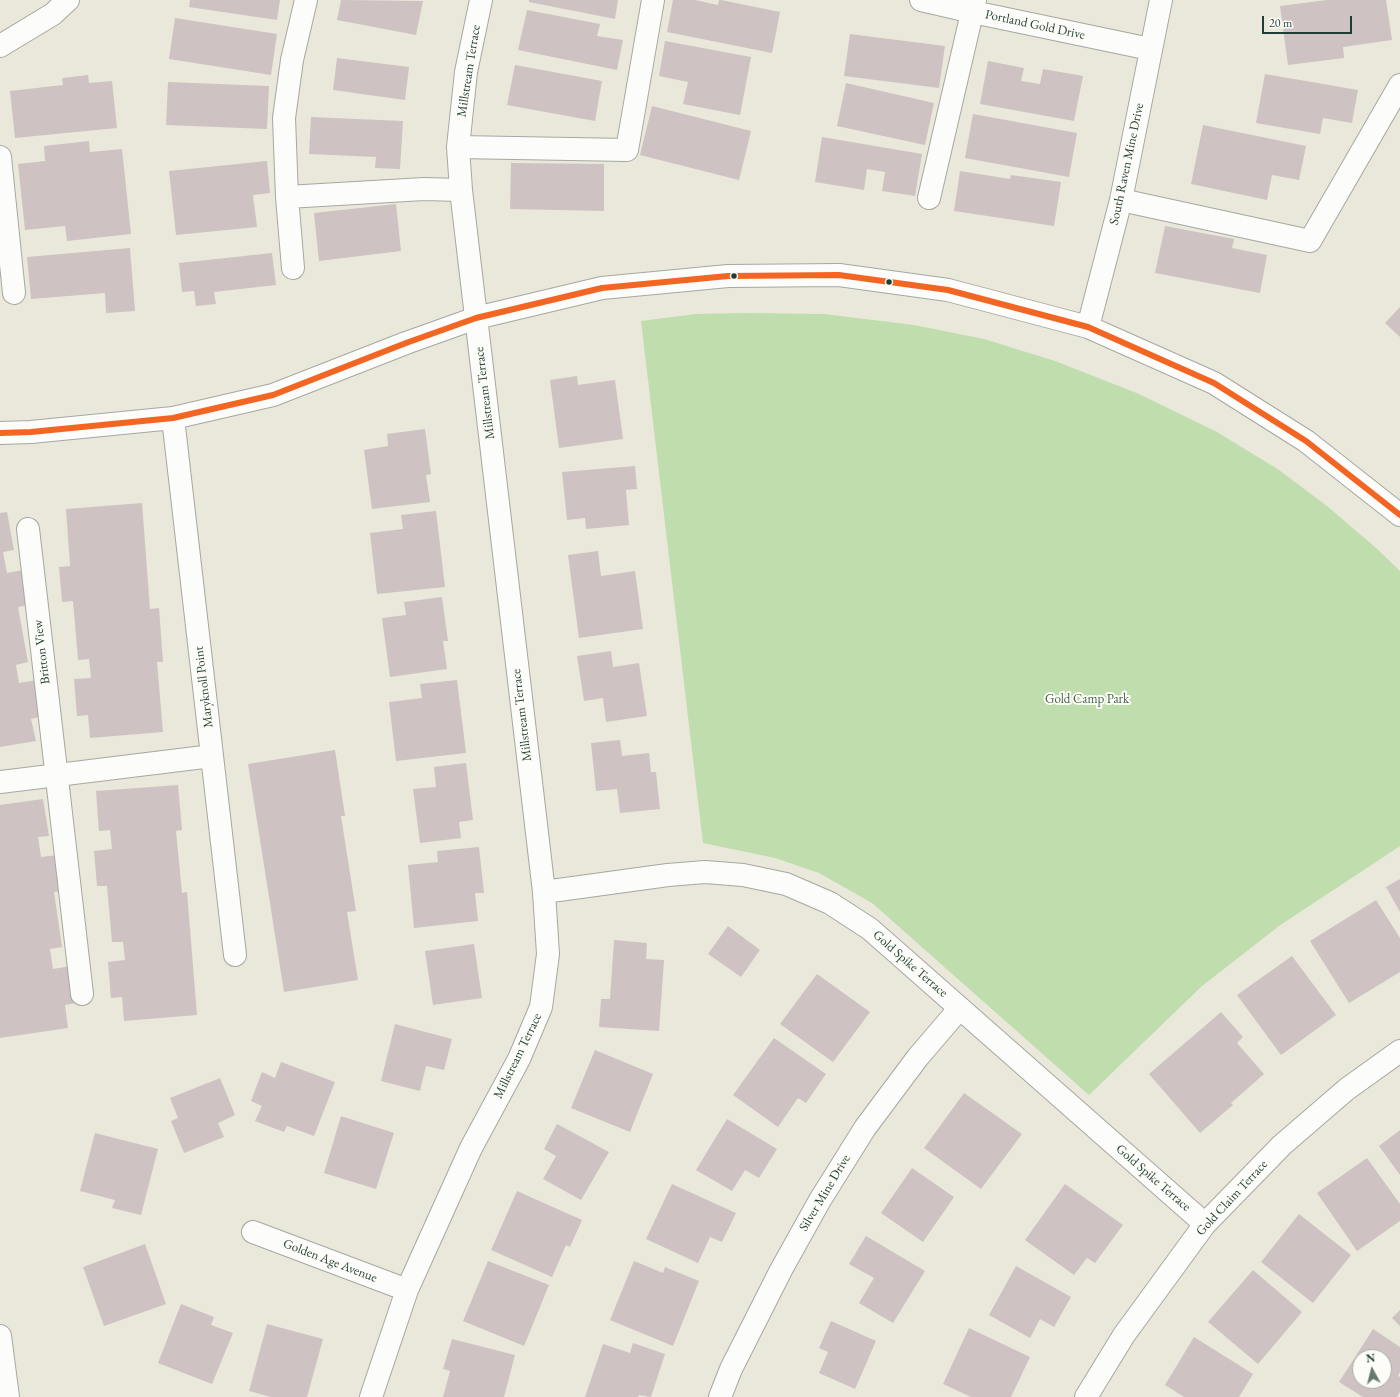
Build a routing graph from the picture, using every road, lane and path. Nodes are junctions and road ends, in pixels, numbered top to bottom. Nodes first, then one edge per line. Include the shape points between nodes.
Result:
1 (68, 0) edge
2 (306, 0) edge
3 (481, 0) edge
4 (653, 0) edge
5 (921, 0) edge
6 (1161, 0) edge
7 (974, 6) edge
8 (0, 46) edge
9 (1150, 49) junction
10 (1400, 85) edge
11 (458, 147) junction
12 (0, 157) edge
13 (461, 190) junction
14 (287, 197) junction
15 (929, 198) dead end
16 (1120, 200) junction
17 (293, 268) dead end
18 (14, 293) dead end
19 (476, 318) junction
20 (1088, 327) junction
21 (173, 418) junction
22 (0, 433) edge
23 (1400, 514) edge
24 (28, 529) dead end
25 (212, 756) junction
26 (57, 775) junction
27 (0, 782) edge
28 (544, 892) junction
29 (235, 955) dead end
30 (82, 994) dead end
31 (960, 1008) junction
32 (1400, 1051) edge
33 (1205, 1224) junction
34 (253, 1232) dead end
35 (407, 1290) junction
36 (0, 1336) edge
37 (8, 1397) edge
38 (371, 1397) edge
39 (720, 1397) edge
40 (1086, 1397) edge

1 - 8 street via 53,14
2 - 14 street via 292,60 284,118
3 - 11 street, Millstream Terrace via 466,72
4 - 11 street via 627,150
5 - 7 street, Portland Gold Drive
6 - 9 street, South Raven Mine Drive
7 - 9 street, Portland Gold Drive
7 - 15 street
9 - 16 street, South Raven Mine Drive
10 - 16 street via 1310,241
11 - 13 street, Millstream Terrace
12 - 18 street
13 - 14 street via 424,189
13 - 19 street, Millstream Terrace
14 - 17 street
16 - 20 street, South Raven Mine Drive
19 - 20 street via 602,288 728,276 839,275 948,290
19 - 21 street via 273,395
19 - 28 street, Millstream Terrace
20 - 23 street via 1214,383 1306,441
21 - 22 street
21 - 25 street, Maryknoll Point
24 - 26 street, Britton View
25 - 26 street
25 - 29 street, Maryknoll Point
26 - 27 street
26 - 30 street, Britton View
28 - 31 street, Gold Spike Terrace via 705,872 743,875 786,884 830,903 870,929
28 - 35 street, Millstream Terrace via 548,954 541,1007 519,1059 471,1148
31 - 33 street, Gold Spike Terrace
31 - 39 street, Silver Mine Drive via 918,1057 869,1122 828,1187 781,1270 731,1369
32 - 33 street, Gold Claim Terrace via 1347,1089 1282,1146
33 - 40 street, Gold Claim Terrace via 1124,1334
34 - 35 street, Golden Age Avenue
35 - 38 street, Millstream Terrace
36 - 37 street

